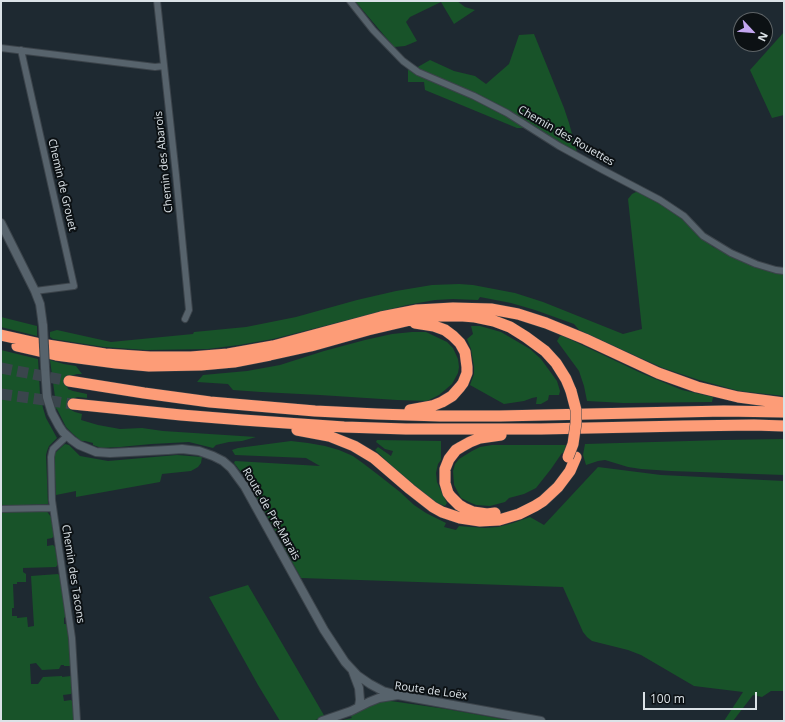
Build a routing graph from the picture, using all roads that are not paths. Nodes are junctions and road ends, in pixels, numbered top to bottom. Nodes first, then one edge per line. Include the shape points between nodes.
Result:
1 (157, 1) edge
2 (350, 1) edge
3 (1, 48) edge
4 (21, 50) junction
5 (164, 66) junction
6 (1, 223) edge
7 (784, 271) edge
8 (35, 291) junction
9 (464, 308) junction
10 (185, 319) dead end
11 (392, 324) junction
12 (1, 335) edge
13 (1, 343) edge
14 (69, 381) tunnel mouth
15 (575, 391) junction
16 (73, 404) tunnel mouth
17 (784, 404) edge
18 (784, 412) edge
19 (376, 414) junction
20 (243, 420) junction
21 (784, 426) edge
22 (541, 429) junction
23 (67, 436) junction
24 (572, 457) junction
25 (52, 508) junction
26 (1, 509) edge
27 (351, 669) junction
28 (398, 695) junction
29 (359, 706) junction
30 (77, 721) edge
31 (322, 721) edge
32 (541, 721) edge

1 - 5 street, Chemin des Abarois
2 - 7 street, Chemin des Rouettes via 373,30 403,61 418,72 474,96 559,146 660,200 678,211 703,236 719,246 744,259
3 - 4 street
4 - 5 street
4 - 8 street, Chemin de Grouet via 74,286
5 - 10 street, Chemin des Abarois via 190,310
6 - 8 street, Route de Pré-Marais
8 - 23 street, Route de Pré-Marais, bridge via 43,326 47,398 58,426
9 - 12 highway via 429,309 398,314 242,352 171,358 105,354
9 - 15 highway via 505,318 534,334 561,359 572,376
9 - 17 highway via 491,309 530,318 684,383 738,397
11 - 13 highway via 270,356 186,366 149,366 84,359
11 - 15 highway via 426,317 449,316 476,317 501,324 518,331 545,351
11 - 19 highway via 428,324 450,333 465,352 467,373 463,383 446,400 423,408
14 - 19 highway via 210,402
15 - 24 highway, bridge via 576,423
16 - 20 highway
18 - 19 highway via 493,416
20 - 22 highway via 406,429
20 - 24 highway via 329,436 347,443 374,458 433,507 460,518 480,521 519,514 543,501 570,472
21 - 22 highway
22 - 24 highway via 480,438 461,447 449,459 445,469 446,488 451,497 473,512 494,513 514,508 536,498 558,476
23 - 25 street, Chemin des Tacons via 52,452
23 - 27 street, Route de Pré-Marais via 79,445 96,452 191,450 214,456 227,465 245,487 324,630
25 - 26 street
25 - 30 street, Chemin des Tacons via 72,638
27 - 28 street via 370,684
27 - 29 street via 359,688
28 - 29 street, Route de Loëx via 378,698
28 - 32 street, Route de Loëx
29 - 31 street, Route de Loëx via 352,711

